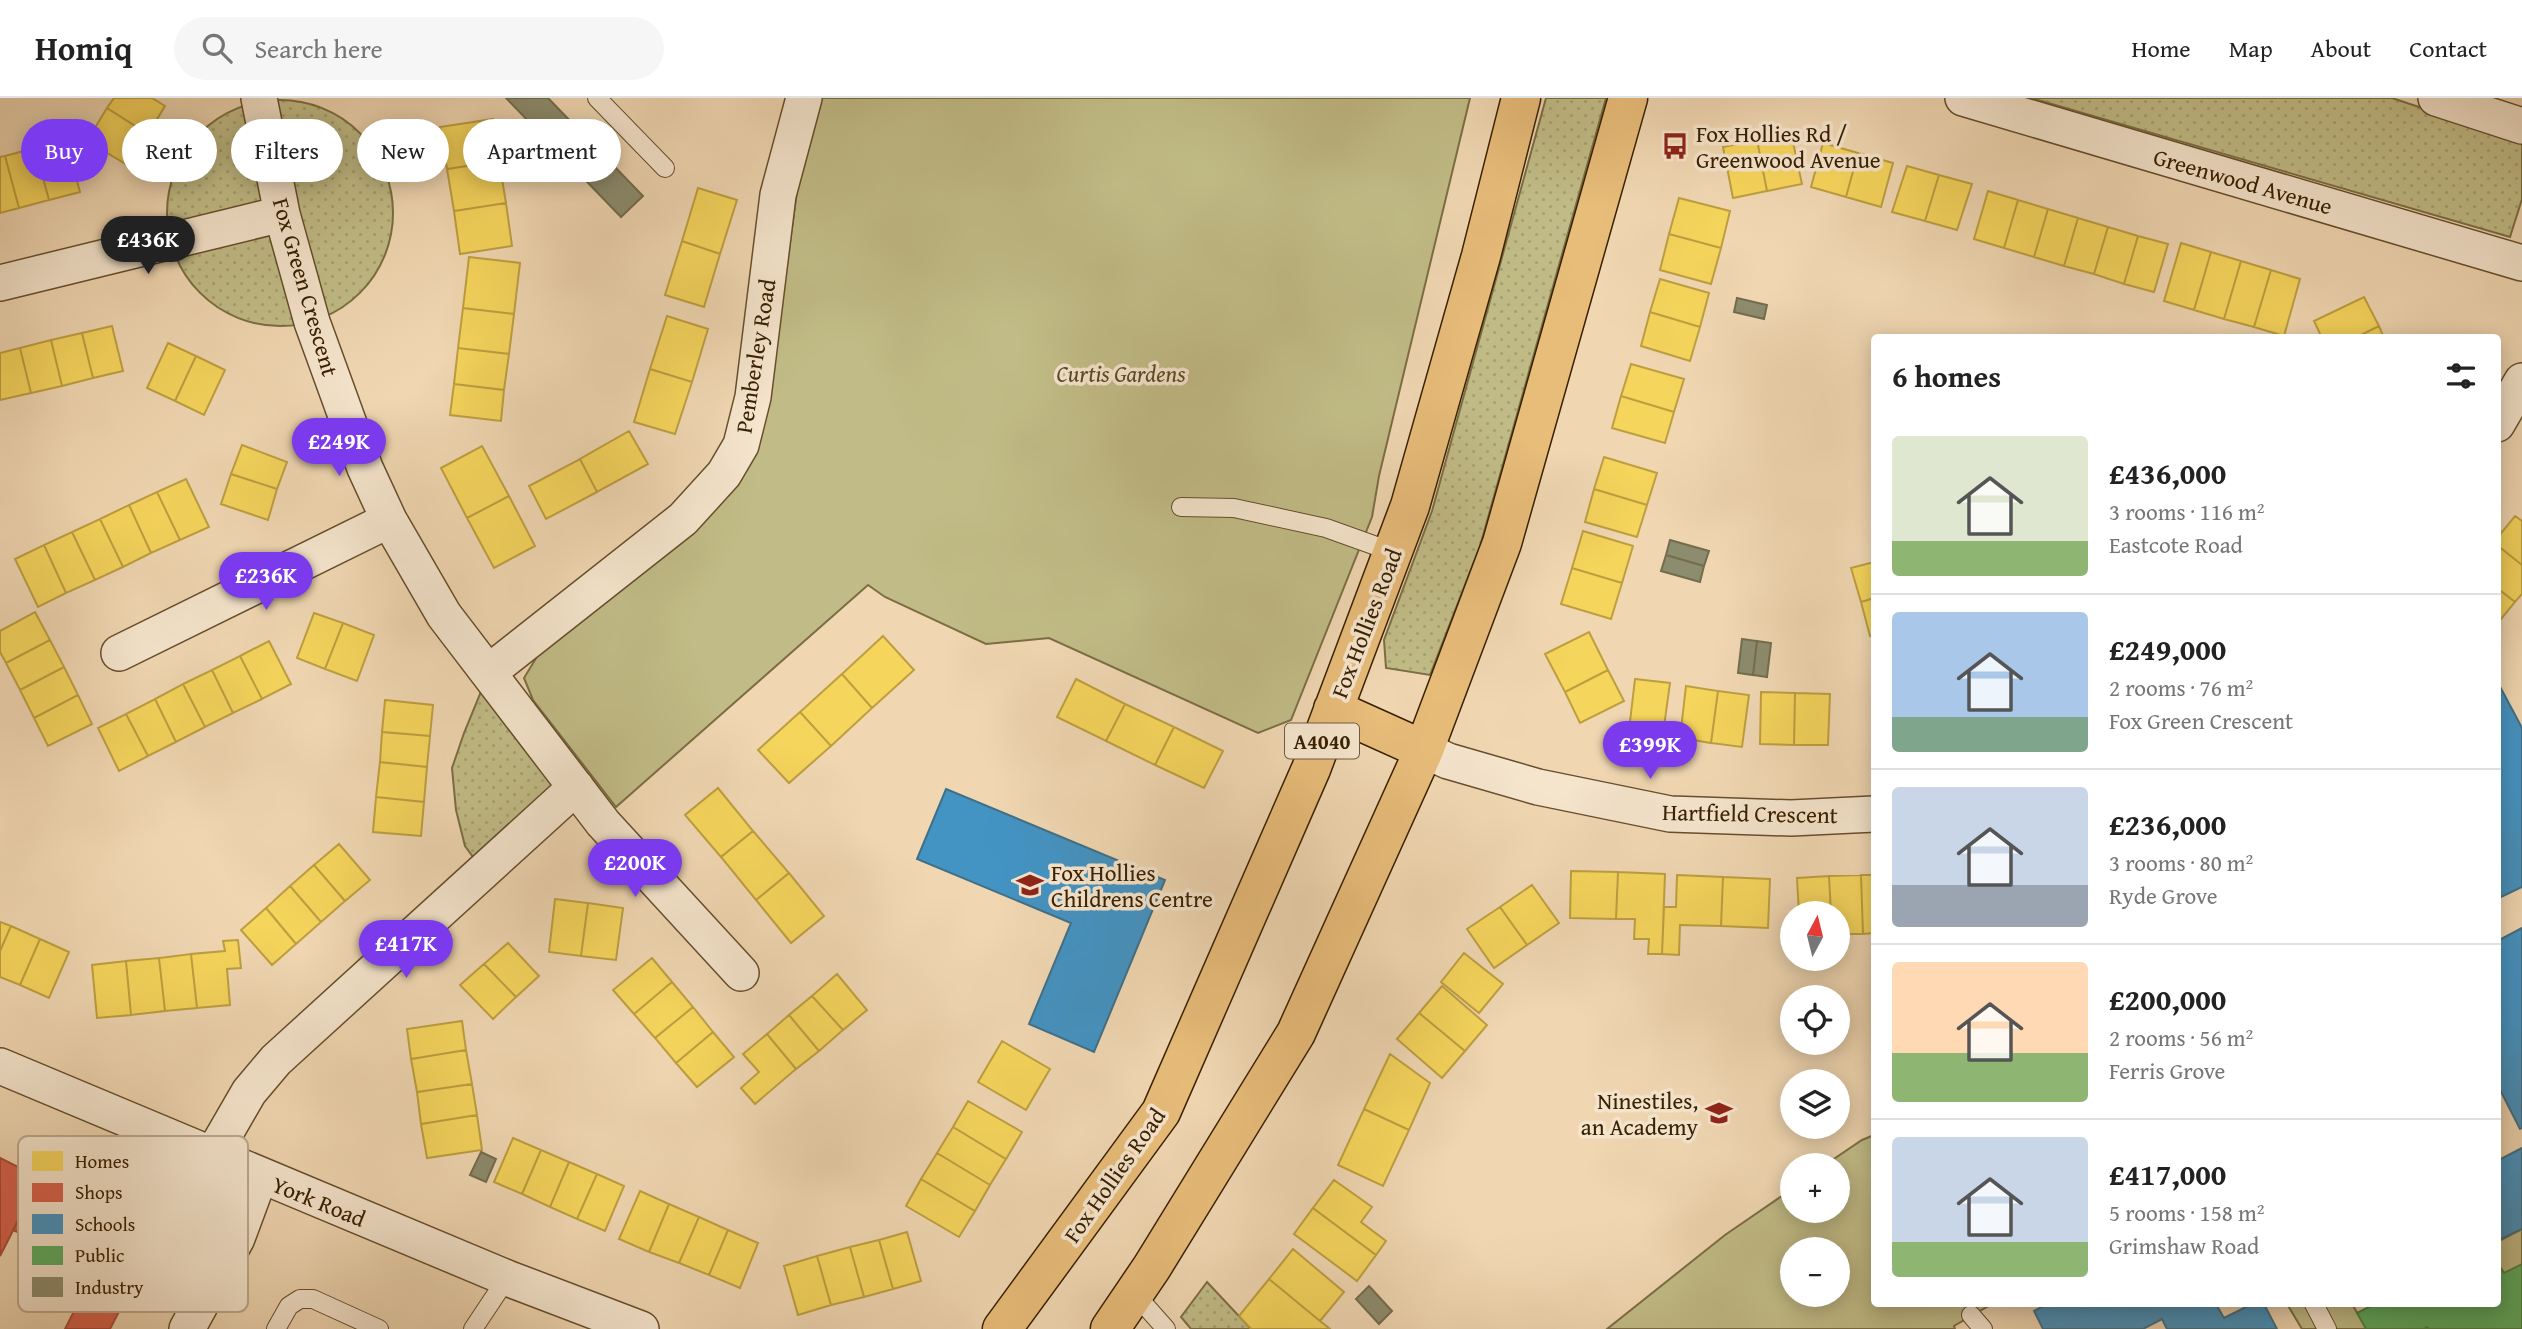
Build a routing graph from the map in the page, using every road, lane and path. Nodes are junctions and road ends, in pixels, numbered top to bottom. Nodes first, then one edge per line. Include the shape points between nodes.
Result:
1 (259, 98) edge
2 (597, 98) edge
3 (804, 98) edge
4 (1521, 98) edge
5 (1628, 98) edge
6 (1964, 98) edge
7 (2436, 98) edge
8 (2522, 127) edge
9 (665, 168) dead end
10 (282, 214) junction
11 (2522, 263) edge
12 (0, 284) edge
13 (2522, 381) edge
14 (2501, 417) edge
15 (1181, 507) dead end
16 (390, 520) junction
17 (1393, 552) junction
18 (119, 653) dead end
19 (489, 672) junction
20 (1333, 709) junction
21 (1424, 750) junction
22 (576, 787) junction
23 (1871, 814) edge
24 (741, 973) dead end
25 (0, 1066) edge
26 (165, 1136) edge
27 (223, 1136) edge
28 (248, 1171) edge
29 (260, 1176) junction
30 (248, 1208) edge
31 (507, 1278) junction
32 (1134, 1293) junction
33 (2316, 1307) edge
34 (196, 1312) edge
35 (187, 1329) edge
36 (276, 1329) edge
37 (379, 1329) edge
38 (473, 1329) edge
39 (641, 1329) edge
40 (1002, 1329) edge
41 (1110, 1329) edge
42 (1166, 1329) edge
43 (2327, 1329) edge

1 - 10 street, Fox Green Crescent
2 - 9 lane
3 - 19 street, Pemberley Road via 778,195 753,397 741,445 724,474 683,519
4 - 17 main road, Fox Hollies Road / A4040 via 1481,256
5 - 21 main road via 1502,543
6 - 11 street, Greenwood Avenue
7 - 8 street
10 - 12 street
10 - 16 street, Fox Green Crescent via 312,323 365,467
13 - 14 street
15 - 17 lane via 1234,508 1326,528
16 - 18 street
16 - 19 street, Fox Green Crescent via 444,614
17 - 20 main road, Fox Hollies Road / A4040
19 - 22 street, Fox Green Crescent
20 - 21 main road
20 - 40 main road, Fox Hollies Road / A4040 via 1161,1112
21 - 23 street, Hartfield Crescent via 1538,787 1670,814 1791,818
21 - 32 main road via 1296,1033
22 - 24 street, Fox Green Crescent via 603,824
22 - 27 street via 275,1060 248,1092
25 - 26 street, York Road
28 - 29 street, York Road
29 - 30 street
29 - 31 street, York Road
31 - 38 lane
31 - 39 street, York Road
32 - 41 main road
32 - 42 lane
33 - 43 lane
34 - 35 street
36 - 37 lane via 289,1306 300,1299 313,1299

